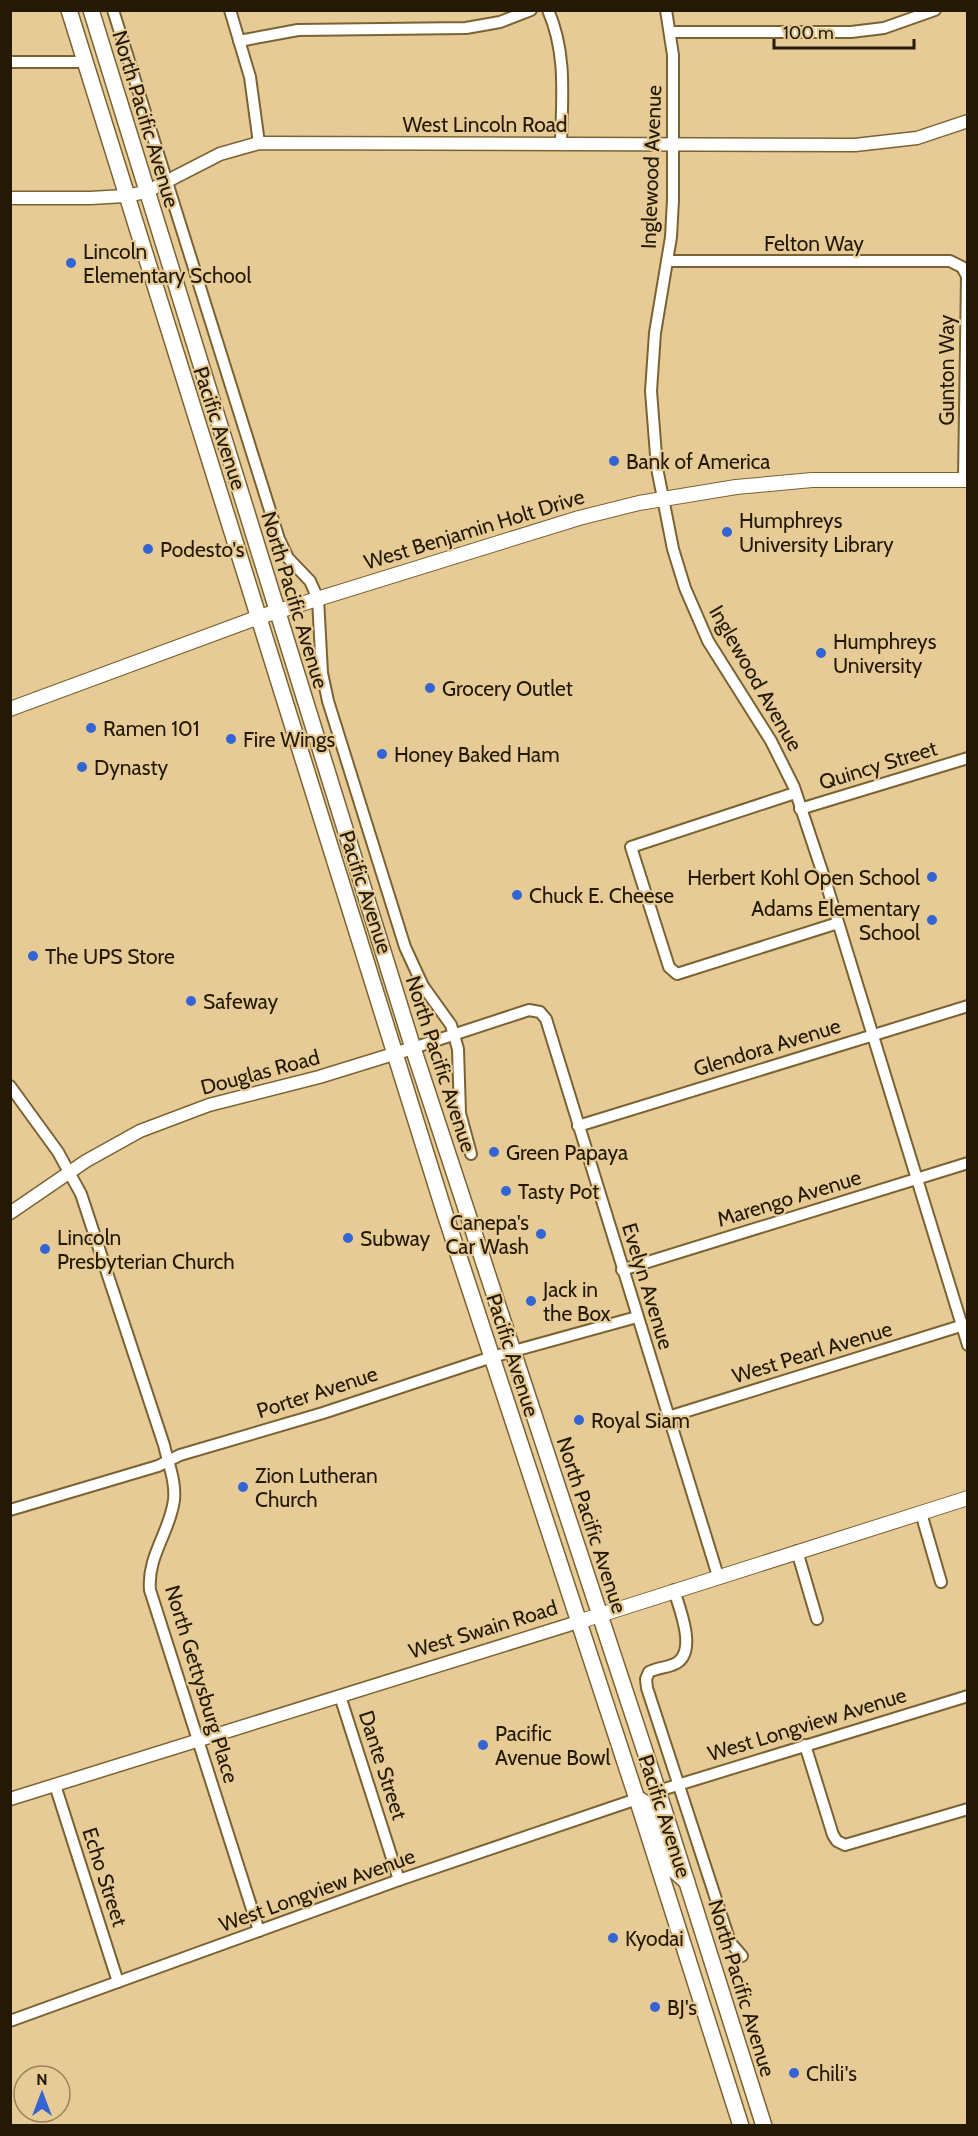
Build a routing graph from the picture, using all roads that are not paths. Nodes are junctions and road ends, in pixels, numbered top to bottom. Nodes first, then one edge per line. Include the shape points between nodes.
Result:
1 (69, 10) edge
2 (91, 10) edge
3 (113, 10) edge
4 (230, 10) edge
5 (531, 10) edge
6 (548, 10) edge
7 (666, 10) edge
8 (935, 10) edge
9 (670, 32) junction
10 (239, 41) junction
11 (10, 62) edge
12 (84, 62) junction
13 (968, 121) edge
14 (259, 143) junction
15 (561, 144) junction
16 (672, 144) junction
17 (165, 183) junction
18 (146, 192) junction
19 (125, 196) junction
20 (10, 198) edge
21 (667, 261) junction
22 (959, 264) joint
23 (966, 480) edge
24 (663, 498) junction
25 (318, 599) junction
26 (277, 611) junction
27 (259, 617) junction
28 (10, 709) edge
29 (968, 758) edge
30 (795, 793) junction
31 (800, 809) junction
32 (838, 923) junction
33 (968, 1006) edge
34 (537, 1011) joint
35 (454, 1035) junction
36 (872, 1035) junction
37 (413, 1048) junction
38 (395, 1053) junction
39 (10, 1086) edge
40 (578, 1126) junction
41 (471, 1154) dead end
42 (968, 1162) edge
43 (70, 1172) junction
44 (916, 1179) junction
45 (10, 1213) edge
46 (622, 1270) junction
47 (637, 1317) junction
48 (965, 1324) edge
49 (968, 1345) edge
50 (512, 1353) junction
51 (492, 1357) junction
52 (668, 1417) junction
53 (168, 1461) junction
54 (968, 1498) edge
55 (10, 1510) edge
56 (921, 1513) junction
57 (797, 1551) junction
58 (718, 1576) junction
59 (940, 1582) dead end
60 (674, 1590) junction
61 (599, 1614) junction
62 (818, 1619) dead end
63 (578, 1622) junction
64 (340, 1696) junction
65 (968, 1696) edge
66 (616, 1736) junction
67 (198, 1741) junction
68 (805, 1745) junction
69 (679, 1783) junction
70 (55, 1785) junction
71 (658, 1791) junction
72 (10, 1798) edge
73 (637, 1799) junction
74 (968, 1809) edge
75 (399, 1880) junction
76 (687, 1882) junction
77 (259, 1931) junction
78 (742, 1956) dead end
79 (689, 1961) junction
80 (118, 1982) junction
81 (10, 2021) edge
82 (734, 2030) junction
83 (741, 2126) edge
84 (764, 2126) edge

1 - 12 main road, Pacific Avenue
2 - 18 main road, North Pacific Avenue
3 - 17 street
4 - 10 street
5 - 10 street via 500,22 466,28 298,30
6 - 15 street via 558,33 562,64
7 - 9 street, Inglewood Avenue
8 - 9 street via 884,28 850,32
9 - 16 street, Inglewood Avenue
10 - 14 street via 255,103
11 - 12 street
12 - 19 main road, Pacific Avenue
13 - 16 street, West Lincoln Road via 887,143
14 - 15 street, West Lincoln Road
14 - 17 street, West Lincoln Road via 220,154
15 - 16 street, West Lincoln Road
16 - 21 street, Inglewood Avenue via 673,200
17 - 18 street, West Lincoln Road
17 - 25 street via 279,540 288,558 310,581
18 - 19 street, West Lincoln Road
18 - 26 main road, North Pacific Avenue
19 - 20 street, West Lincoln Road
19 - 27 main road, Pacific Avenue
21 - 22 street, Felton Way
21 - 24 street, Inglewood Avenue via 651,378 652,423
22 - 23 street, Gunton Way via 967,276
23 - 24 main road, West Benjamin Holt Drive via 812,480 736,486
24 - 25 main road, West Benjamin Holt Drive via 579,518
24 - 30 street, Inglewood Avenue via 678,567 693,609 717,656 771,741
25 - 26 main road, West Benjamin Holt Drive
25 - 35 street via 322,673 328,701 405,947 419,979 448,1019
26 - 27 main road, West Benjamin Holt Drive
26 - 37 main road, North Pacific Avenue
27 - 28 main road, West Benjamin Holt Drive
27 - 38 main road, Pacific Avenue
29 - 31 street, Quincy Street
30 - 31 street, Inglewood Avenue
30 - 32 street via 631,847 669,967 677,974
31 - 32 street, Inglewood Avenue
32 - 36 street, Inglewood Avenue
33 - 36 street, Glendora Avenue
34 - 35 street, Douglas Road via 523,1011
34 - 40 street, Evelyn Avenue via 546,1019
35 - 37 street, Douglas Road
35 - 41 street via 458,1049 458,1099
36 - 40 street, Glendora Avenue
36 - 44 street, Inglewood Avenue
37 - 38 street, Douglas Road
37 - 50 main road, North Pacific Avenue
38 - 43 street, Douglas Road via 180,1115 117,1142
38 - 51 main road, Pacific Avenue
39 - 43 street, North Gettysburg Place
40 - 46 street, Evelyn Avenue
42 - 44 street, Marengo Avenue
43 - 45 street, Douglas Road
43 - 53 street, North Gettysburg Place via 81,1194
44 - 46 street, Marengo Avenue
44 - 48 street, Inglewood Avenue
46 - 47 street, Evelyn Avenue
47 - 50 street, Porter Avenue
47 - 52 street, Evelyn Avenue
48 - 49 street, Inglewood Avenue
48 - 52 street, West Pearl Avenue
50 - 51 street, Porter Avenue
50 - 61 main road, North Pacific Avenue
51 - 53 street, Porter Avenue
51 - 63 main road, Pacific Avenue
52 - 58 street, Evelyn Avenue
53 - 55 street, Porter Avenue
53 - 67 street, North Gettysburg Place via 174,1500 151,1565 150,1590
54 - 56 main road, West Swain Road
56 - 57 main road, West Swain Road
56 - 59 street
57 - 58 main road, West Swain Road
57 - 62 street
58 - 60 main road, West Swain Road
60 - 61 main road, West Swain Road
60 - 69 street via 687,1637 686,1647 672,1665 649,1672 646,1679
61 - 63 main road, West Swain Road
61 - 71 main road, North Pacific Avenue
63 - 64 street, West Swain Road
63 - 66 main road, Pacific Avenue
64 - 67 street, West Swain Road
64 - 75 street, Dante Street
65 - 68 street, West Longview Avenue
66 - 71 main road via 628,1746 642,1783
66 - 73 main road, Pacific Avenue
67 - 70 street, West Swain Road
67 - 77 street, North Gettysburg Place
68 - 69 street, West Longview Avenue
68 - 74 street via 833,1835 845,1845
69 - 71 street, West Longview Avenue
69 - 78 street via 730,1942
70 - 72 street, West Swain Road
70 - 80 street, Echo Street
71 - 76 main road, North Pacific Avenue
73 - 75 street, West Longview Avenue
73 - 76 main road via 650,1806 670,1867
73 - 79 main road, Pacific Avenue
75 - 77 street, West Longview Avenue
76 - 82 main road, North Pacific Avenue
77 - 80 street, West Longview Avenue
79 - 82 main road via 704,1974 718,2019
79 - 83 main road, Pacific Avenue
80 - 81 street, West Longview Avenue
82 - 84 main road, North Pacific Avenue

